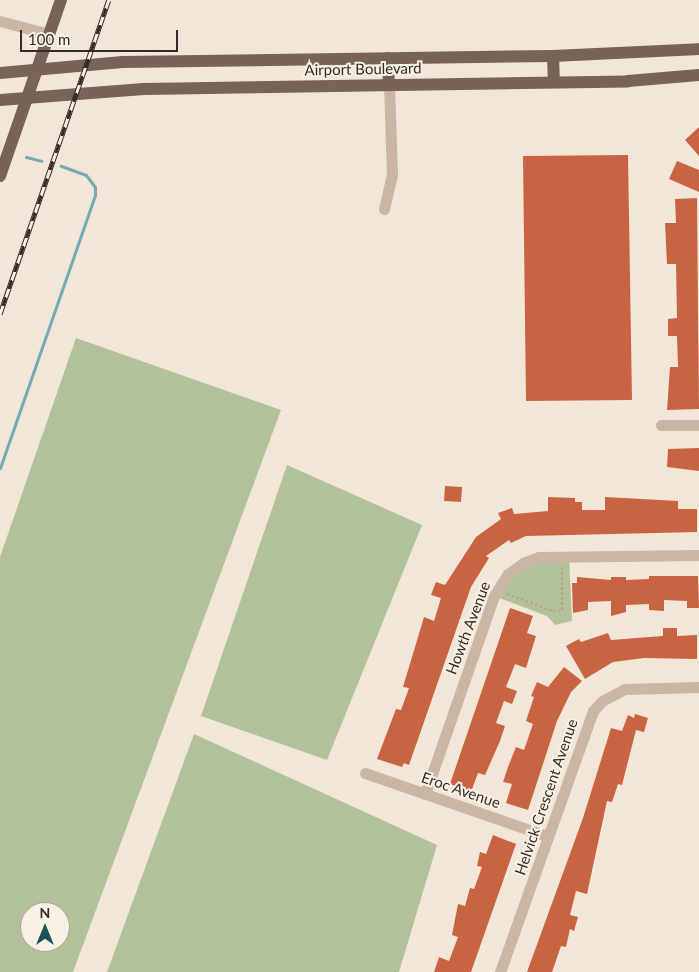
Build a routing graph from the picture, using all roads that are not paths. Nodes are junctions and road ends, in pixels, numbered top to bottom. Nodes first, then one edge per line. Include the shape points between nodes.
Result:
1 (61, 0) edge
2 (0, 21) edge
3 (49, 34) junction
4 (699, 49) edge
5 (553, 56) junction
6 (388, 58) junction
7 (37, 70) junction
8 (0, 73) edge
9 (699, 75) edge
10 (554, 82) junction
11 (389, 85) junction
12 (28, 97) junction
13 (0, 100) edge
14 (0, 176) edge
15 (384, 209) dead end
16 (661, 425) dead end
17 (699, 425) edge
18 (699, 555) edge
19 (699, 687) edge
20 (365, 773) dead end
21 (425, 794) junction
22 (547, 836) junction
23 (500, 972) edge

1 - 3 main road
2 - 3 street
3 - 7 main road
4 - 5 main road, Airport Boulevard
5 - 6 main road, Airport Boulevard
5 - 10 main road
6 - 7 main road, Airport Boulevard via 123,62
6 - 11 main road
7 - 8 main road, Airport Boulevard
7 - 12 main road
9 - 10 main road, Airport Boulevard
10 - 11 main road, Airport Boulevard
11 - 12 main road, Airport Boulevard via 144,89
11 - 15 street via 392,175
12 - 13 main road, Airport Boulevard
12 - 14 main road
16 - 17 street
18 - 21 street, Howth Avenue via 539,557 508,574 492,601
19 - 22 street, Helvick Crescent Avenue via 624,689 602,701 587,723
20 - 21 street, Eroc Avenue
21 - 22 street, Eroc Avenue
22 - 23 street, Helvick Crescent Avenue

